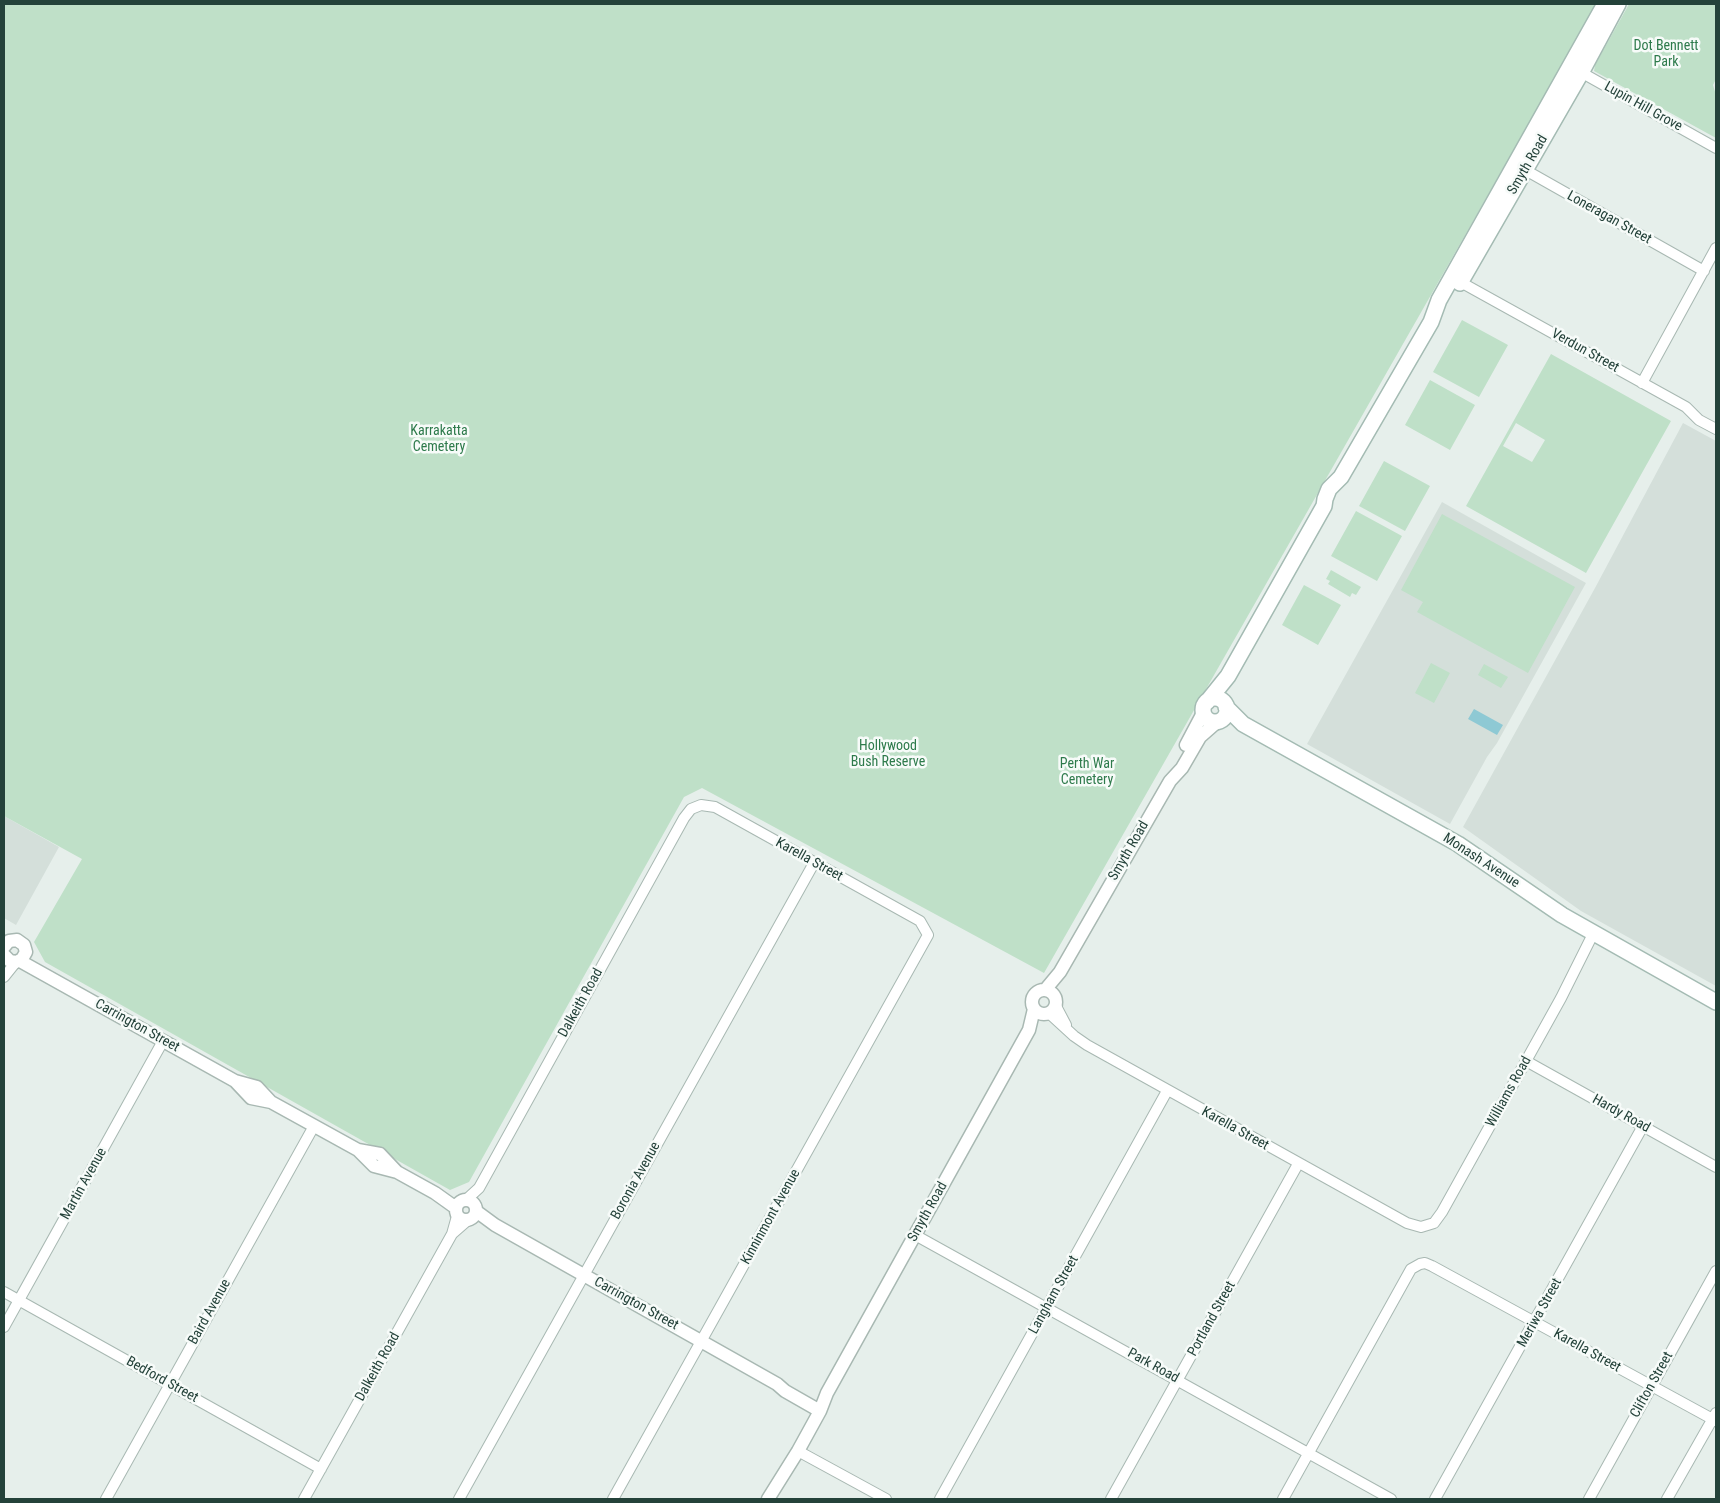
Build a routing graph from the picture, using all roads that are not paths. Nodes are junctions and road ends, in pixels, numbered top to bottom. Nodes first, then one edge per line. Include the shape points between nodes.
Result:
1 (1605, 4) edge
2 (1618, 4) edge
3 (1575, 69) junction
4 (1716, 148) edge
5 (1520, 167) junction
6 (1716, 248) edge
7 (1704, 271) junction
8 (1456, 280) junction
9 (1642, 383) junction
10 (1716, 429) edge
11 (1228, 676) junction
12 (1206, 706) junction
13 (1226, 706) junction
14 (1218, 721) junction
15 (1242, 724) junction
16 (1170, 782) junction
17 (684, 818) joint
18 (814, 863) junction
19 (1593, 934) junction
20 (928, 935) joint
21 (10, 953) edge
22 (4, 977) edge
23 (1716, 1002) edge
24 (1048, 1005) junction
25 (164, 1041) junction
26 (1526, 1062) junction
27 (1167, 1091) junction
28 (314, 1126) junction
29 (1643, 1126) junction
30 (1298, 1164) junction
31 (1716, 1167) edge
32 (467, 1210) junction
33 (1407, 1224) joint
34 (915, 1235) junction
35 (1716, 1271) edge
36 (584, 1275) junction
37 (4, 1292) edge
38 (19, 1300) junction
39 (1047, 1307) junction
40 (1535, 1322) junction
41 (4, 1327) edge
42 (702, 1341) junction
43 (1178, 1380) junction
44 (170, 1384) junction
45 (1651, 1386) junction
46 (821, 1404) junction
47 (1715, 1418) edge
48 (798, 1451) junction
49 (1308, 1453) junction
50 (321, 1468) junction
51 (776, 1484) junction
52 (106, 1499) edge
53 (304, 1499) edge
54 (459, 1499) edge
55 (613, 1499) edge
56 (768, 1499) edge
57 (886, 1499) edge
58 (940, 1499) edge
59 (1111, 1499) edge
60 (1283, 1499) edge
61 (1391, 1499) edge
62 (1436, 1499) edge
63 (1589, 1499) edge
64 (1667, 1499) edge

1 - 3 main road, Smyth Road
2 - 3 main road, Smyth Road
3 - 4 street, Lupin Hill Grove
3 - 5 main road, Smyth Road
5 - 7 street, Loneragan Street
5 - 8 main road, Smyth Road
6 - 7 street
7 - 9 street
8 - 9 street, Verdun Street
8 - 11 main road, Smyth Road via 1439,300 1431,322 1341,477 1329,489 1324,506
9 - 10 street, Verdun Street via 1686,407 1699,420
11 - 12 main road, Smyth Road
11 - 13 main road, Smyth Road
12 - 13 main road via 1217,699
12 - 14 main road via 1208,719
12 - 16 street, Smyth Road via 1175,765
13 - 14 main road via 1226,714
13 - 15 main road, Monash Avenue
14 - 15 main road, Monash Avenue
14 - 16 street, Smyth Road via 1200,737
15 - 19 main road, Monash Avenue via 1458,844
16 - 24 street, Smyth Road via 1060,972
17 - 18 street, Karella Street via 691,809 701,805 715,808
17 - 32 street, Dalkeith Road
18 - 20 street, Karella Street via 920,921
18 - 36 street, Boronia Avenue
19 - 23 main road, Monash Avenue
19 - 26 street, Williams Road
20 - 42 street, Kinninmont Avenue
21 - 22 street
21 - 25 street, Carrington Street
24 - 27 street, Karella Street via 1074,1036
24 - 34 street, Smyth Road via 1029,1030
25 - 28 street, Carrington Street via 235,1081 257,1087 271,1102
25 - 38 street, Martin Avenue
26 - 29 street, Hardy Road
26 - 33 street, Williams Road via 1434,1223 1421,1227
27 - 30 street, Karella Street
27 - 39 street, Langham Street
28 - 32 street, Carrington Street via 358,1150 380,1154 397,1172
28 - 44 street, Baird Avenue
29 - 31 street, Hardy Road
29 - 40 street, Meriwa Street
30 - 33 street, Karella Street
30 - 43 street, Portland Street
32 - 36 street, Carrington Street
32 - 50 street, Dalkeith Road
34 - 39 street, Park Road
34 - 46 street, Smyth Road
35 - 45 street, Clifton Street
36 - 42 street, Carrington Street
36 - 54 street, Boronia Avenue
37 - 38 street, Bedford Street
38 - 41 street, Martin Avenue
38 - 44 street, Bedford Street
39 - 43 street, Park Road
39 - 58 street, Langham Street
40 - 45 street, Karella Street
40 - 49 street, Karella Street via 1425,1263 1411,1269
40 - 62 street, Meriwa Street
42 - 46 street, Carrington Street
42 - 55 street, Kinninmont Avenue
43 - 49 street, Park Road
43 - 59 street, Portland Street
44 - 50 street, Bedford Street
44 - 52 street, Baird Avenue
45 - 47 street, Karella Street
45 - 63 street, Clifton Street
46 - 48 street, Smyth Road
46 - 51 street, Smyth Road
47 - 64 street
48 - 51 street, Smyth Road
48 - 57 street
49 - 60 street
49 - 61 street, Park Road
50 - 53 street, Dalkeith Road
51 - 56 street, Smyth Road

